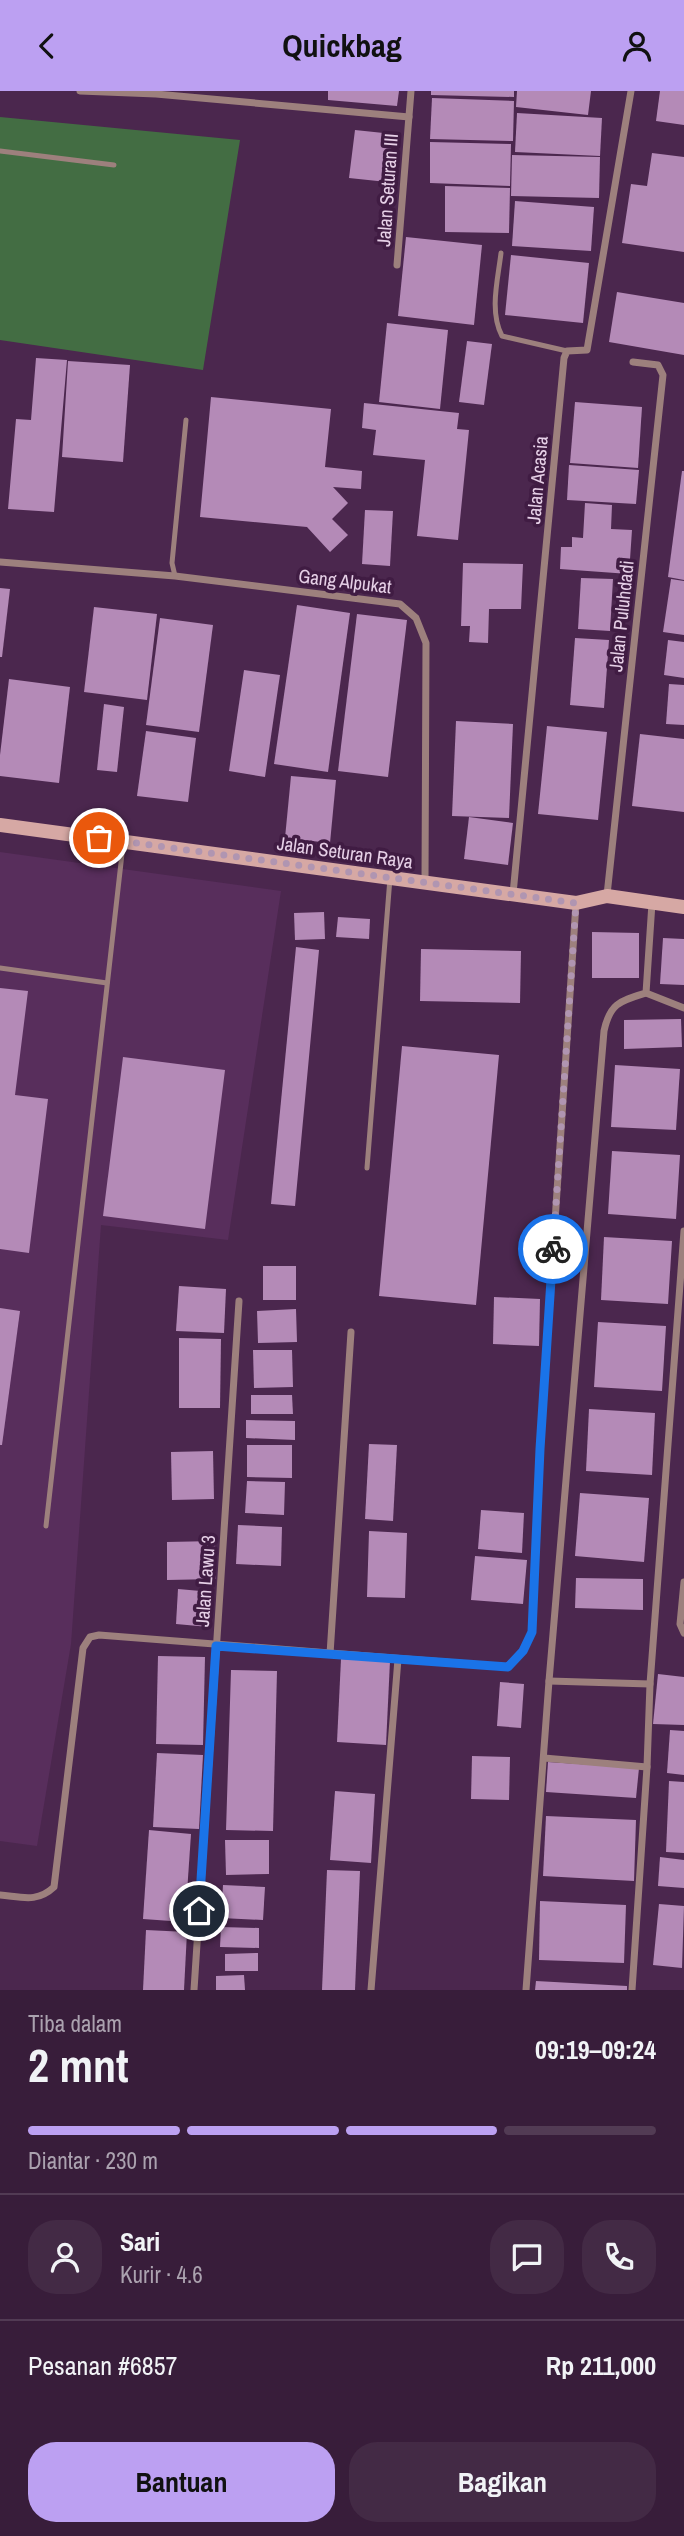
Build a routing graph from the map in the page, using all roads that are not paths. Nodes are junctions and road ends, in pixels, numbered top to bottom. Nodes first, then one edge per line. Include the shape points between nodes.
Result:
1 (80, 91) edge
2 (411, 91) edge
3 (631, 91) edge
4 (156, 92) edge
5 (409, 117) junction
6 (0, 151) edge
7 (114, 165) dead end
8 (501, 253) dead end
9 (397, 265) dead end
10 (567, 351) junction
11 (633, 362) dead end
12 (186, 420) dead end
13 (0, 562) edge
14 (175, 576) junction
15 (0, 825) edge
16 (123, 842) junction
17 (390, 878) junction
18 (425, 883) junction
19 (513, 895) junction
20 (607, 896) junction
21 (652, 902) junction
22 (576, 903) junction
23 (684, 907) edge
24 (0, 968) edge
25 (107, 983) junction
26 (646, 993) junction
27 (684, 1008) edge
28 (367, 1168) dead end
29 (684, 1231) edge
30 (239, 1301) dead end
31 (351, 1332) dead end
32 (46, 1526) dead end
33 (684, 1582) edge
34 (684, 1633) edge
35 (216, 1646) junction
36 (330, 1654) junction
37 (398, 1659) junction
38 (549, 1681) junction
39 (650, 1684) junction
40 (544, 1758) junction
41 (647, 1767) junction
42 (0, 1895) edge
43 (194, 1990) edge
44 (371, 1990) edge
45 (526, 1990) edge
46 (632, 1990) edge

1 - 4 street, Jalan Seturan III
2 - 5 street, Jalan Seturan III
3 - 10 street via 589,342 587,350
4 - 5 street, Jalan Seturan III
5 - 9 street, Jalan Seturan III
6 - 7 lane
8 - 10 lane via 495,314 502,336
10 - 19 street, Jalan Acasia
11 - 20 street, Jalan Puluhdadi via 658,365 663,375
12 - 14 lane via 172,563
13 - 14 street, Gang Alpukat
14 - 18 street, Gang Alpukat via 400,604 416,618 426,643
15 - 16 main road, Jalan Seturan Raya
16 - 17 main road, Jalan Seturan Raya
16 - 25 lane
17 - 18 main road, Jalan Seturan Raya
17 - 28 lane
18 - 19 main road, Jalan Seturan Raya
19 - 22 main road, Jalan Seturan Raya
20 - 21 main road, Jalan Seturan Raya
20 - 22 main road, Jalan Seturan Raya
21 - 23 main road, Jalan Seturan Raya
21 - 26 street
22 - 37 street via 532,1632 508,1667
24 - 25 lane
25 - 32 lane
26 - 27 street
26 - 38 street via 618,1002 607,1016 604,1031
29 - 39 street
30 - 35 street, Jalan Lawu 3
31 - 36 street
33 - 34 street via 680,1624
35 - 36 street
35 - 42 street via 90,1637 83,1648 54,1887 44,1896 32,1898
35 - 43 street, Jalan Lawu 3
36 - 37 street
37 - 44 street
38 - 39 street
38 - 40 street
39 - 41 street
40 - 41 street
40 - 45 street
41 - 46 street

